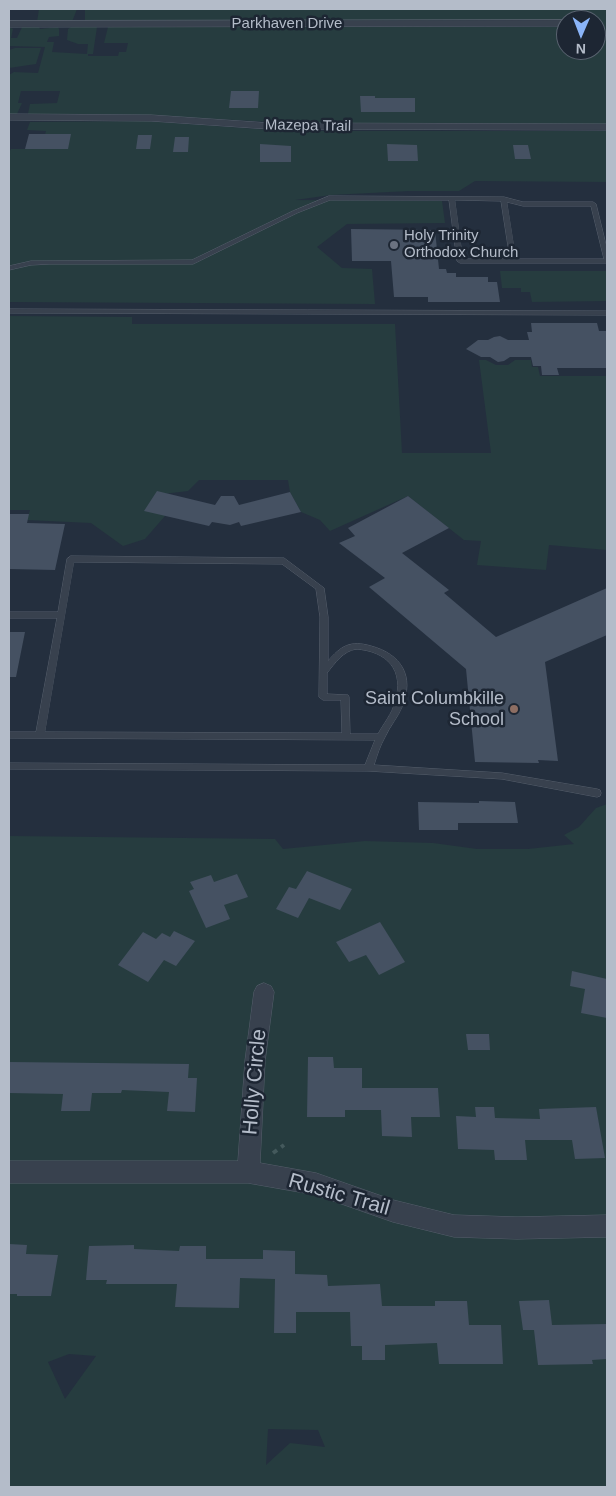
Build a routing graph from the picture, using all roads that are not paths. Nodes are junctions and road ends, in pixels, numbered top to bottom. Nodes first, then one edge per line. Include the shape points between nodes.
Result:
1 (9, 24) edge
2 (556, 24) edge
3 (9, 118) edge
4 (607, 127) edge
5 (452, 198) junction
6 (504, 199) junction
7 (513, 261) junction
8 (607, 261) edge
9 (9, 268) edge
10 (9, 311) edge
11 (607, 313) edge
12 (9, 615) edge
13 (61, 615) junction
14 (324, 671) junction
15 (9, 735) edge
16 (40, 735) junction
17 (346, 736) junction
18 (380, 737) junction
19 (9, 766) edge
20 (368, 768) junction
21 (596, 793) dead end
22 (264, 992) dead end
23 (9, 1172) edge
24 (248, 1172) junction
25 (607, 1226) edge

1 - 2 street, Parkhaven Drive
3 - 4 street, Mazepa Trail via 151,118 268,126
5 - 6 lane
5 - 7 lane via 460,261
5 - 9 lane via 329,198 193,262 50,262
6 - 7 lane
6 - 8 lane via 523,204 593,204
7 - 8 lane
10 - 11 lane
12 - 13 lane
13 - 14 lane via 71,559 284,561 320,588 324,617
13 - 16 lane
14 - 17 lane via 323,697 345,697
14 - 18 lane via 350,646 364,646 393,659 402,685 401,698
15 - 16 lane
16 - 17 lane
17 - 18 lane
18 - 20 lane
19 - 20 lane
20 - 21 lane via 502,776
22 - 24 street, Holly Circle via 255,1061
23 - 24 street, Rustic Trail
24 - 25 street, Rustic Trail via 316,1184 393,1211 454,1226

